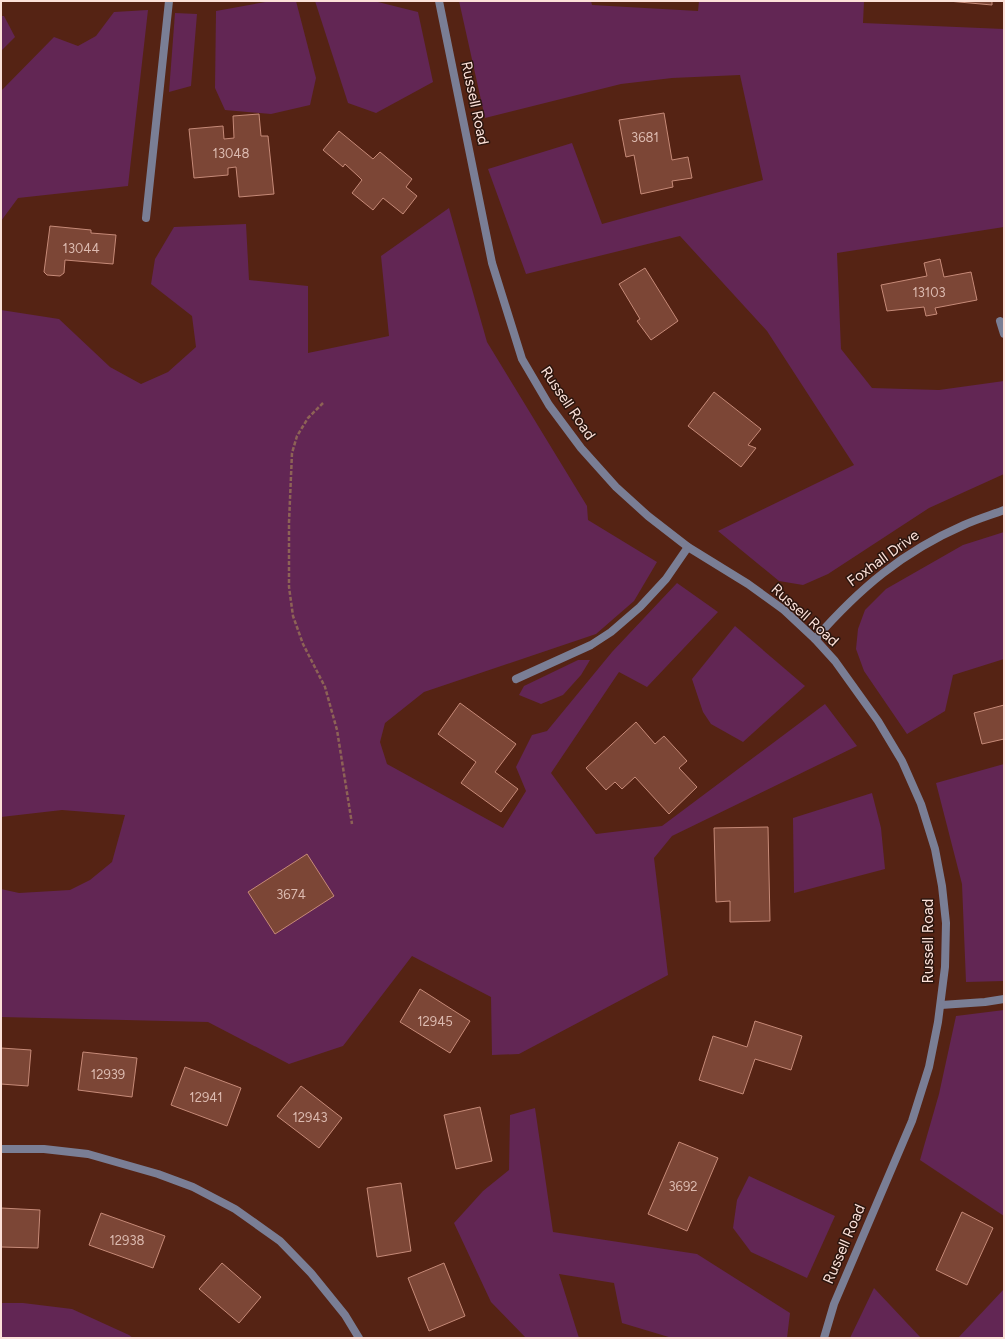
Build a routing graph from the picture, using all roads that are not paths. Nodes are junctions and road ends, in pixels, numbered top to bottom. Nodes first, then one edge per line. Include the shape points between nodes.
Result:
1 (169, 1) edge
2 (439, 1) edge
3 (146, 218) dead end
4 (1000, 321) dead end
5 (1004, 334) edge
6 (1004, 510) edge
7 (688, 546) junction
8 (815, 639) junction
9 (516, 679) dead end
10 (1004, 999) edge
11 (941, 1005) junction
12 (1, 1149) edge
13 (360, 1338) edge
14 (824, 1338) edge

1 - 3 street
2 - 7 street, Russell Road via 492,263 522,359 549,405 586,454 616,487 648,516
4 - 5 street
6 - 8 street, Foxhall Drive via 965,524 901,559 865,587
7 - 8 street, Russell Road via 784,610
7 - 9 street via 666,579 645,602 610,632 591,645
8 - 11 street, Russell Road via 835,661 878,721 902,761 921,804 942,886 946,923
10 - 11 street
11 - 14 street, Russell Road via 929,1067 912,1121 834,1304
12 - 13 street via 44,1149 88,1154 193,1187 228,1206 280,1241 311,1273

